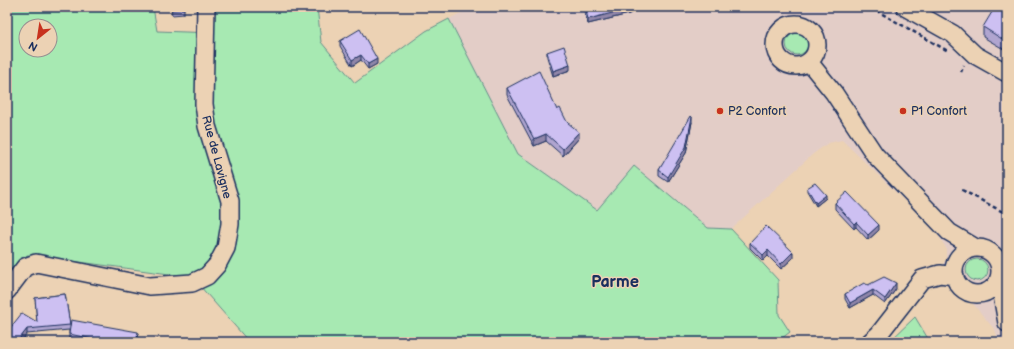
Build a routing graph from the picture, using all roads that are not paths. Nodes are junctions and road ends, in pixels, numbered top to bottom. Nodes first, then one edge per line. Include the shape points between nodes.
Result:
1 (206, 7) edge
2 (905, 7) edge
3 (809, 62) dead end
4 (1007, 73) edge
5 (949, 232) junction
6 (976, 248) junction
7 (950, 271) junction
8 (999, 278) junction
9 (7, 291) edge
10 (980, 295) junction
11 (1007, 324) edge
12 (870, 342) edge

1 - 9 street, Rue de Lavigne via 204,104 230,201 226,248 217,265 207,276 192,283 150,286 36,263 25,267
2 - 4 street via 953,34 975,55
3 - 5 street via 834,93 875,155
5 - 6 street
5 - 7 street
6 - 7 street via 965,252
6 - 8 street via 987,250 996,258 1000,271
7 - 10 street via 963,289
7 - 12 street via 922,279
8 - 10 street via 990,291
8 - 11 street
10 - 11 street via 993,305

